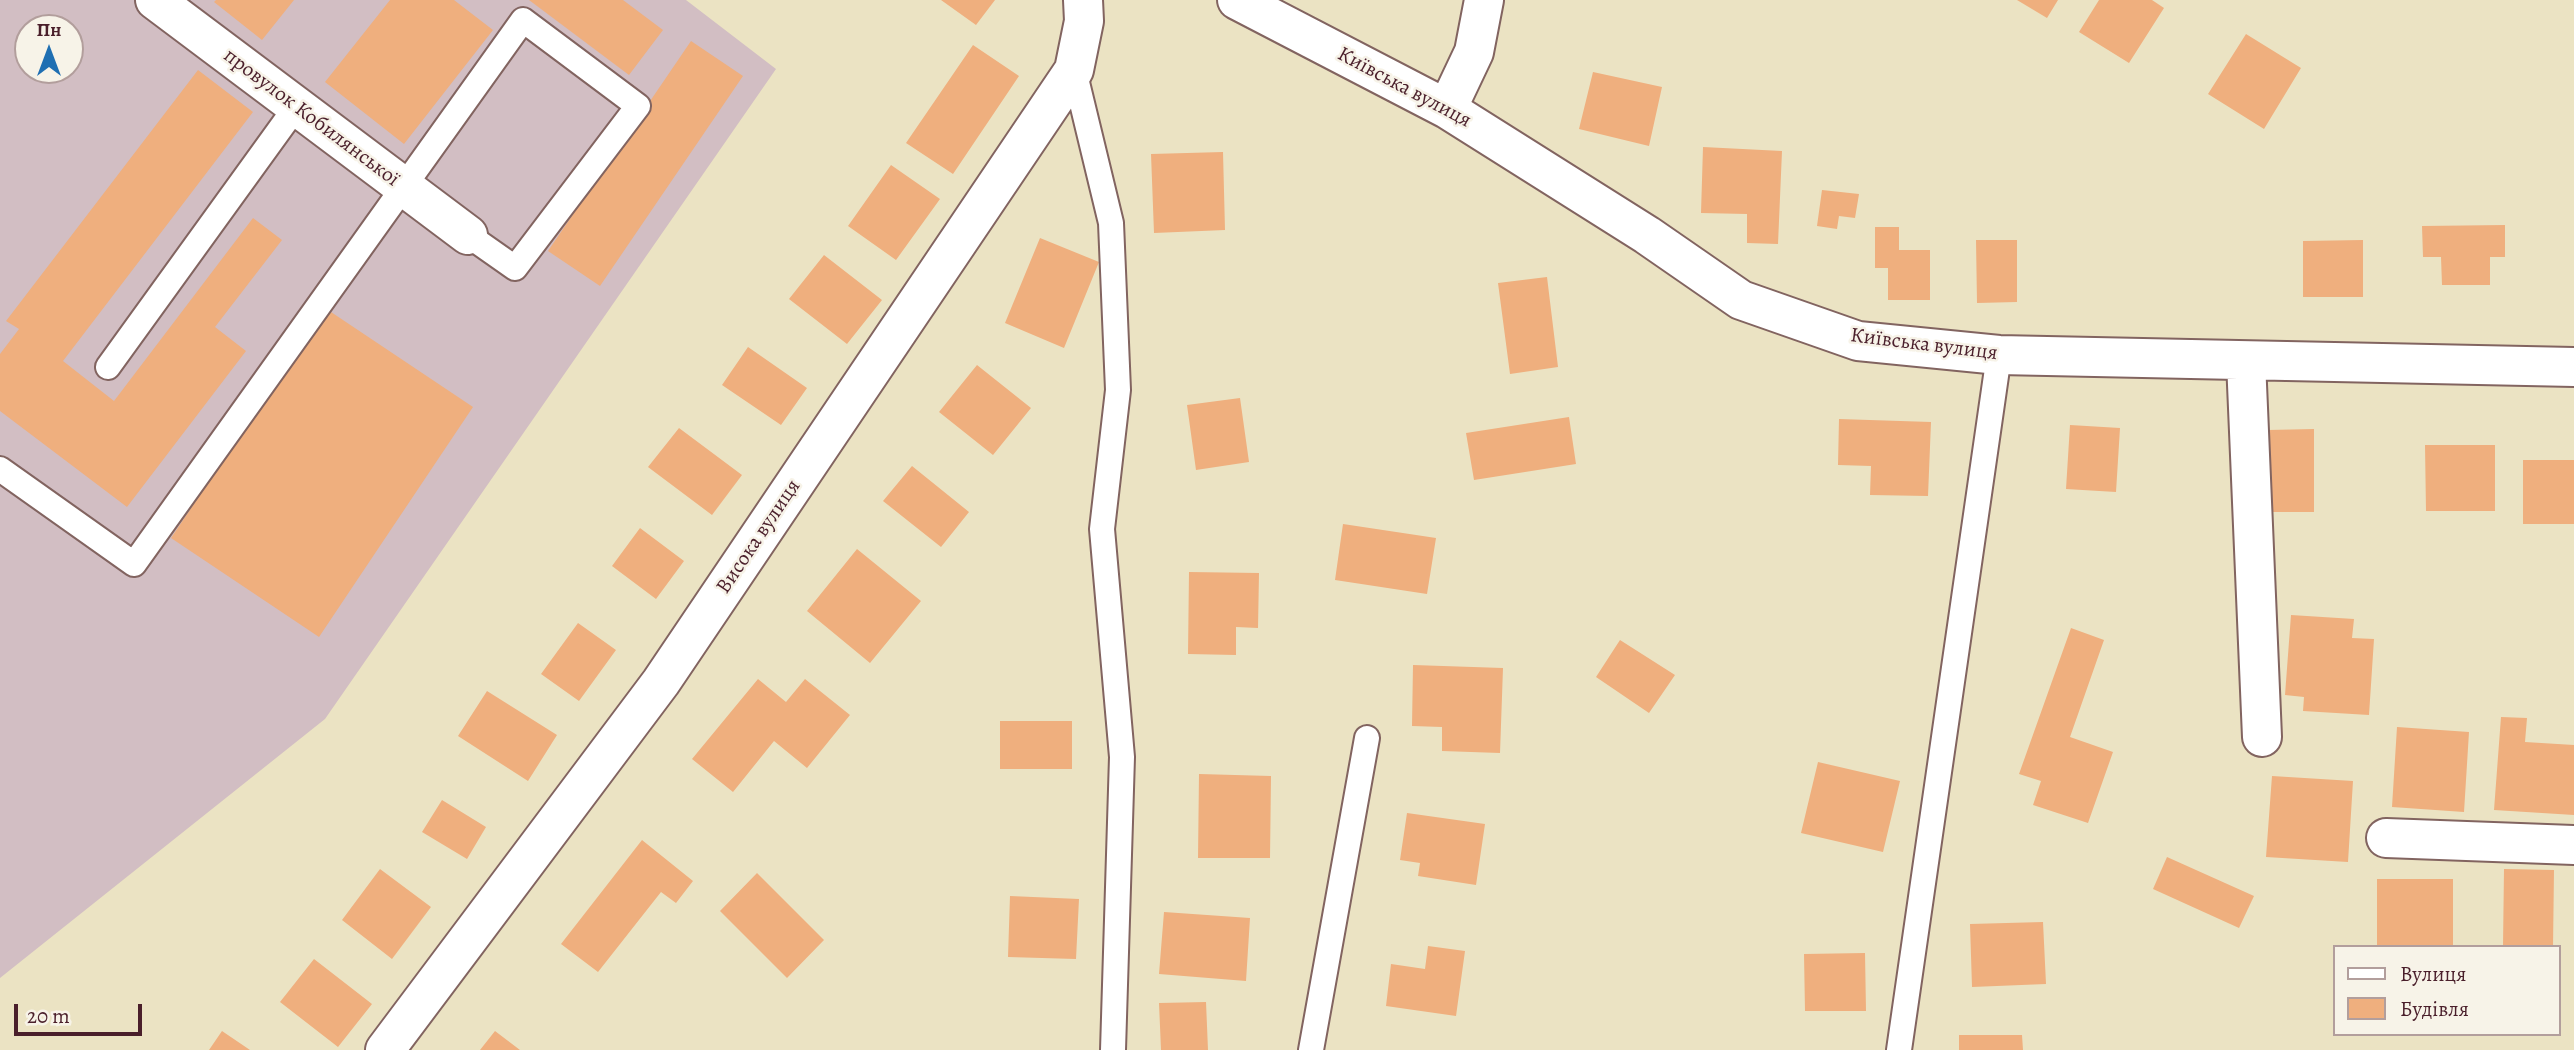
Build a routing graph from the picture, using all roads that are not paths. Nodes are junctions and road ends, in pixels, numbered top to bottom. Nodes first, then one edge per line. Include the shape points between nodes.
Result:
1 (155, 0) edge
2 (1083, 0) edge
3 (1237, 0) edge
4 (1485, 0) edge
5 (1074, 70) junction
6 (296, 107) junction
7 (1447, 109) junction
8 (402, 186) junction
9 (468, 235) joint
10 (1999, 355) junction
11 (2246, 361) junction
12 (108, 367) dead end
13 (2574, 368) edge
14 (0, 469) edge
15 (2262, 737) dead end
16 (1367, 738) dead end
17 (2386, 838) dead end
18 (2574, 845) edge
19 (385, 1050) edge
20 (1113, 1050) edge
21 (1311, 1050) edge
22 (1899, 1050) edge

1 - 6 street, провулок Кобилянської
2 - 5 street, Висока вулиця via 1084,21
3 - 7 street, Київська вулиця
4 - 7 street via 1474,52
5 - 19 street, Висока вулиця via 661,682
5 - 20 lane via 1111,223 1117,376 1102,529 1122,757
6 - 8 street, провулок Кобилянської
6 - 12 lane
7 - 10 street, Київська вулиця via 1741,300 1858,341
8 - 9 street, провулок Кобилянської
8 - 9 lane via 523,20 638,106 515,268
8 - 14 lane via 134,564
10 - 11 street, Київська вулиця
10 - 22 lane
11 - 13 street, Київська вулиця
11 - 15 street
16 - 21 lane
17 - 18 street

